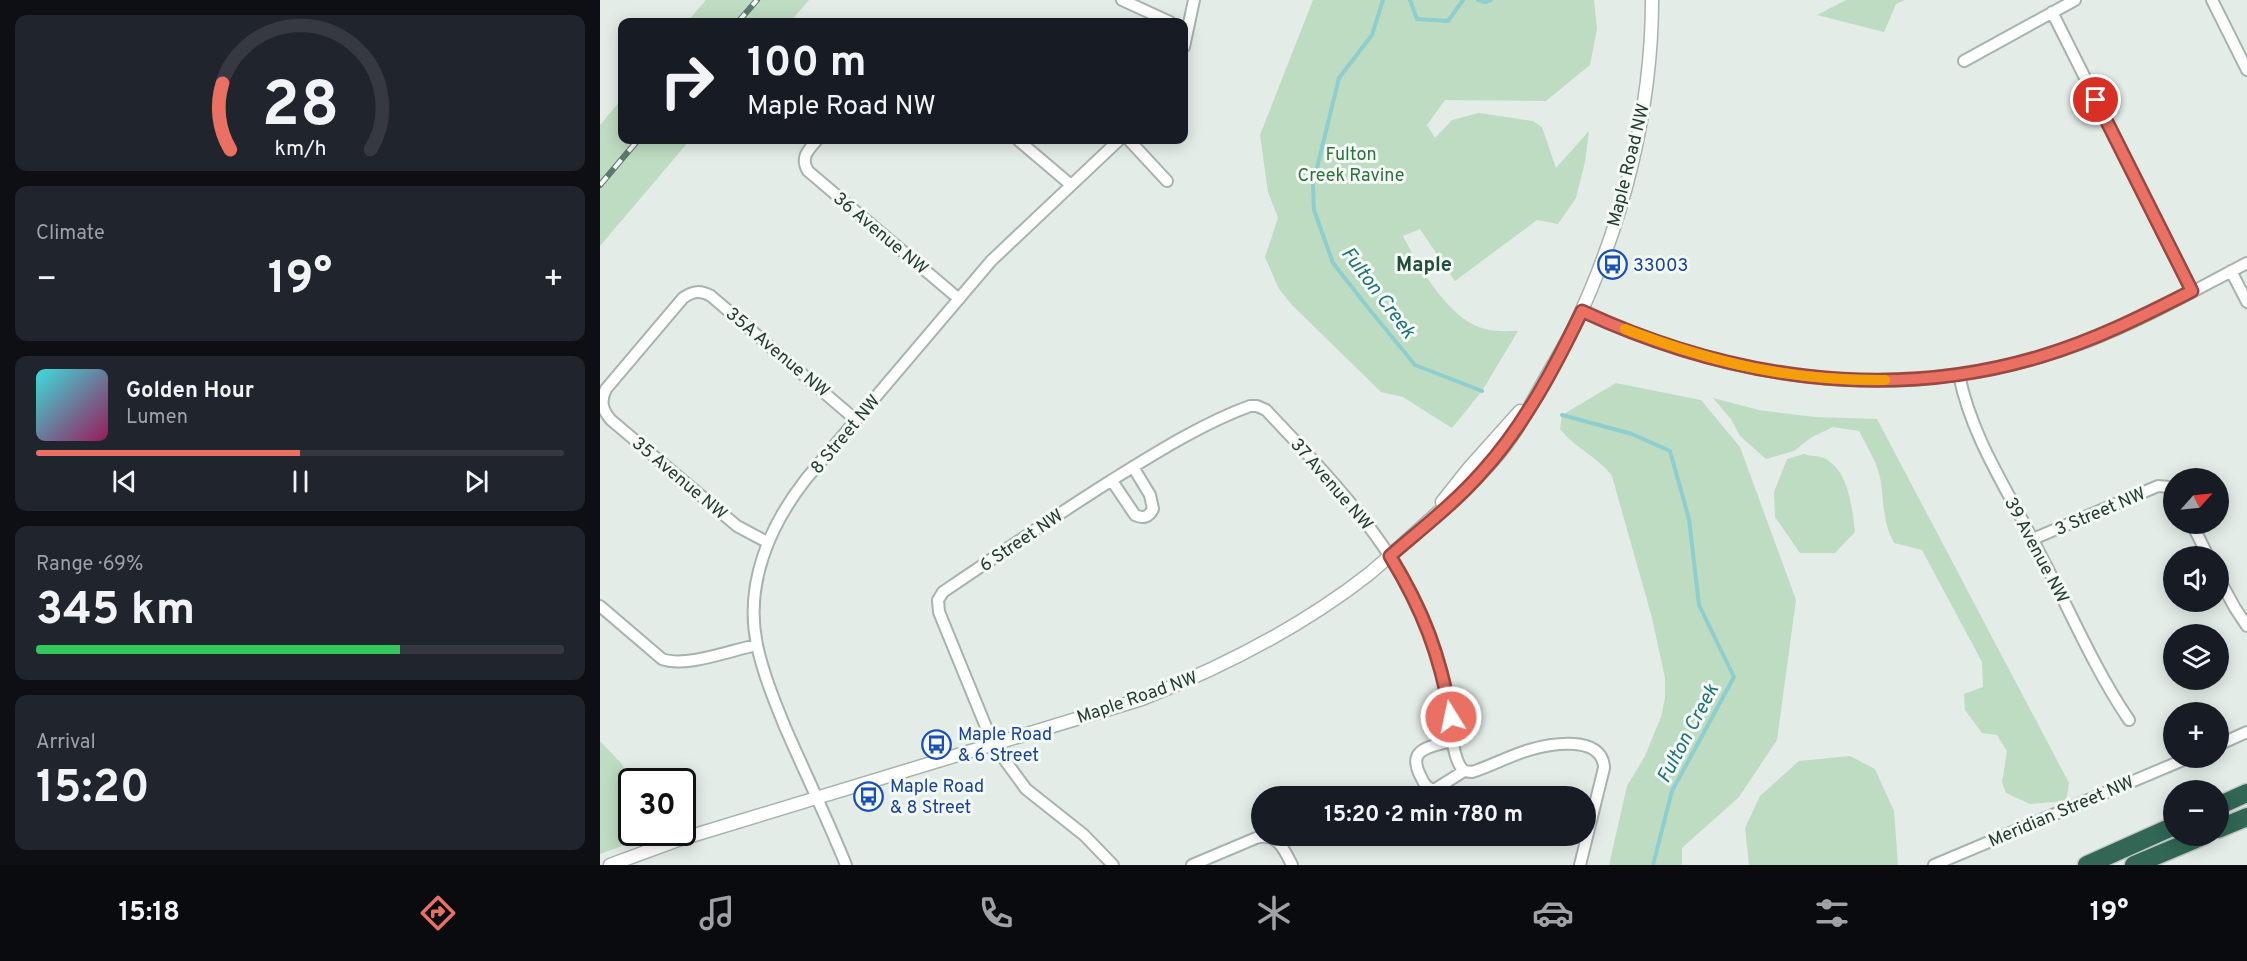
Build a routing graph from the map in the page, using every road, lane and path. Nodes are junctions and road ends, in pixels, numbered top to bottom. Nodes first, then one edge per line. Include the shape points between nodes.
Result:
1 (1122, 0) edge
2 (1194, 0) edge
3 (1652, 0) edge
4 (2075, 0) edge
5 (2212, 0) edge
6 (2052, 12) junction
7 (1161, 18) edge
8 (1188, 21) edge
9 (1964, 61) dead end
10 (2247, 70) edge
11 (814, 144) edge
12 (1023, 144) edge
13 (1115, 144) edge
14 (1133, 144) edge
15 (1167, 181) dead end
16 (1071, 185) junction
17 (2247, 263) edge
18 (2231, 271) junction
19 (2192, 291) junction
20 (959, 299) junction
21 (2247, 302) edge
22 (1582, 311) junction
23 (1959, 375) junction
24 (601, 405) edge
25 (1257, 406) joint
26 (856, 420) junction
27 (1132, 467) junction
28 (1112, 481) junction
29 (2163, 487) edge
30 (2033, 539) junction
31 (767, 542) junction
32 (1390, 556) junction
33 (2229, 597) edge
34 (600, 606) edge
35 (2247, 626) edge
36 (757, 645) junction
37 (2129, 720) dead end
38 (2247, 732) edge
39 (1454, 740) junction
40 (2229, 740) edge
41 (993, 744) junction
42 (2164, 768) edge
43 (1464, 771) junction
44 (2247, 793) edge
45 (817, 798) junction
46 (2229, 801) edge
47 (2247, 817) edge
48 (2229, 824) edge
49 (2163, 831) edge
50 (2179, 846) edge
51 (610, 865) edge
52 (846, 865) edge
53 (1113, 865) edge
54 (1192, 865) edge
55 (1292, 865) edge
56 (1580, 865) edge
57 (1934, 865) edge
58 (2086, 865) edge
59 (2134, 865) edge

1 - 7 street
2 - 8 street
3 - 22 street, Maple Road NW via 1637,139 1609,239
4 - 6 street
5 - 10 street
6 - 9 street
6 - 19 street
11 - 20 street, 36 Avenue NW via 805,155 811,174
12 - 16 street
13 - 16 street, 8 Street NW
14 - 15 street
16 - 20 street, 8 Street NW via 991,261
17 - 18 street
18 - 19 street
18 - 21 street
19 - 23 street via 2088,341
20 - 26 street, 8 Street NW
22 - 23 street via 1671,347 1772,373 1864,380
22 - 32 street, Maple Road NW via 1541,386 1425,525
23 - 30 street, 39 Avenue NW via 1981,443
24 - 26 street, 35A Avenue NW via 606,389 683,298 696,291 711,296
24 - 31 street, 35 Avenue NW via 611,420 728,518
25 - 27 street, 6 Street NW via 1244,408
25 - 32 street, 37 Avenue NW via 1266,410 1353,504
26 - 31 street, 8 Street NW via 793,496
27 - 28 street, 6 Street NW
27 - 28 street via 1153,501 1148,515 1135,515
28 - 41 street, 6 Street NW via 1031,531 940,595 939,612
29 - 30 street, 3 Street NW
30 - 37 street, 39 Avenue NW via 2109,690
31 - 36 street, 8 Street NW via 756,591
32 - 39 street, 37 Avenue NW via 1416,600 1432,638
32 - 41 street, Maple Road NW via 1318,610 1222,666 1142,699
33 - 35 street
34 - 36 street via 669,662
36 - 45 street, 8 Street NW via 771,693
38 - 40 street
39 - 43 street, 37 Avenue NW
39 - 43 street via 1421,751 1416,768 1425,784 1434,790
41 - 45 street, Maple Road NW
41 - 53 street via 1026,789 1084,835
42 - 57 street, Meridian Street NW
43 - 56 street via 1476,771 1530,749 1559,744 1589,746 1599,752 1603,773
44 - 46 highway
45 - 51 street, Maple Road NW
45 - 52 street, 8 Street NW
47 - 48 highway
49 - 58 highway
50 - 59 highway
54 - 55 street via 1262,836 1273,837

